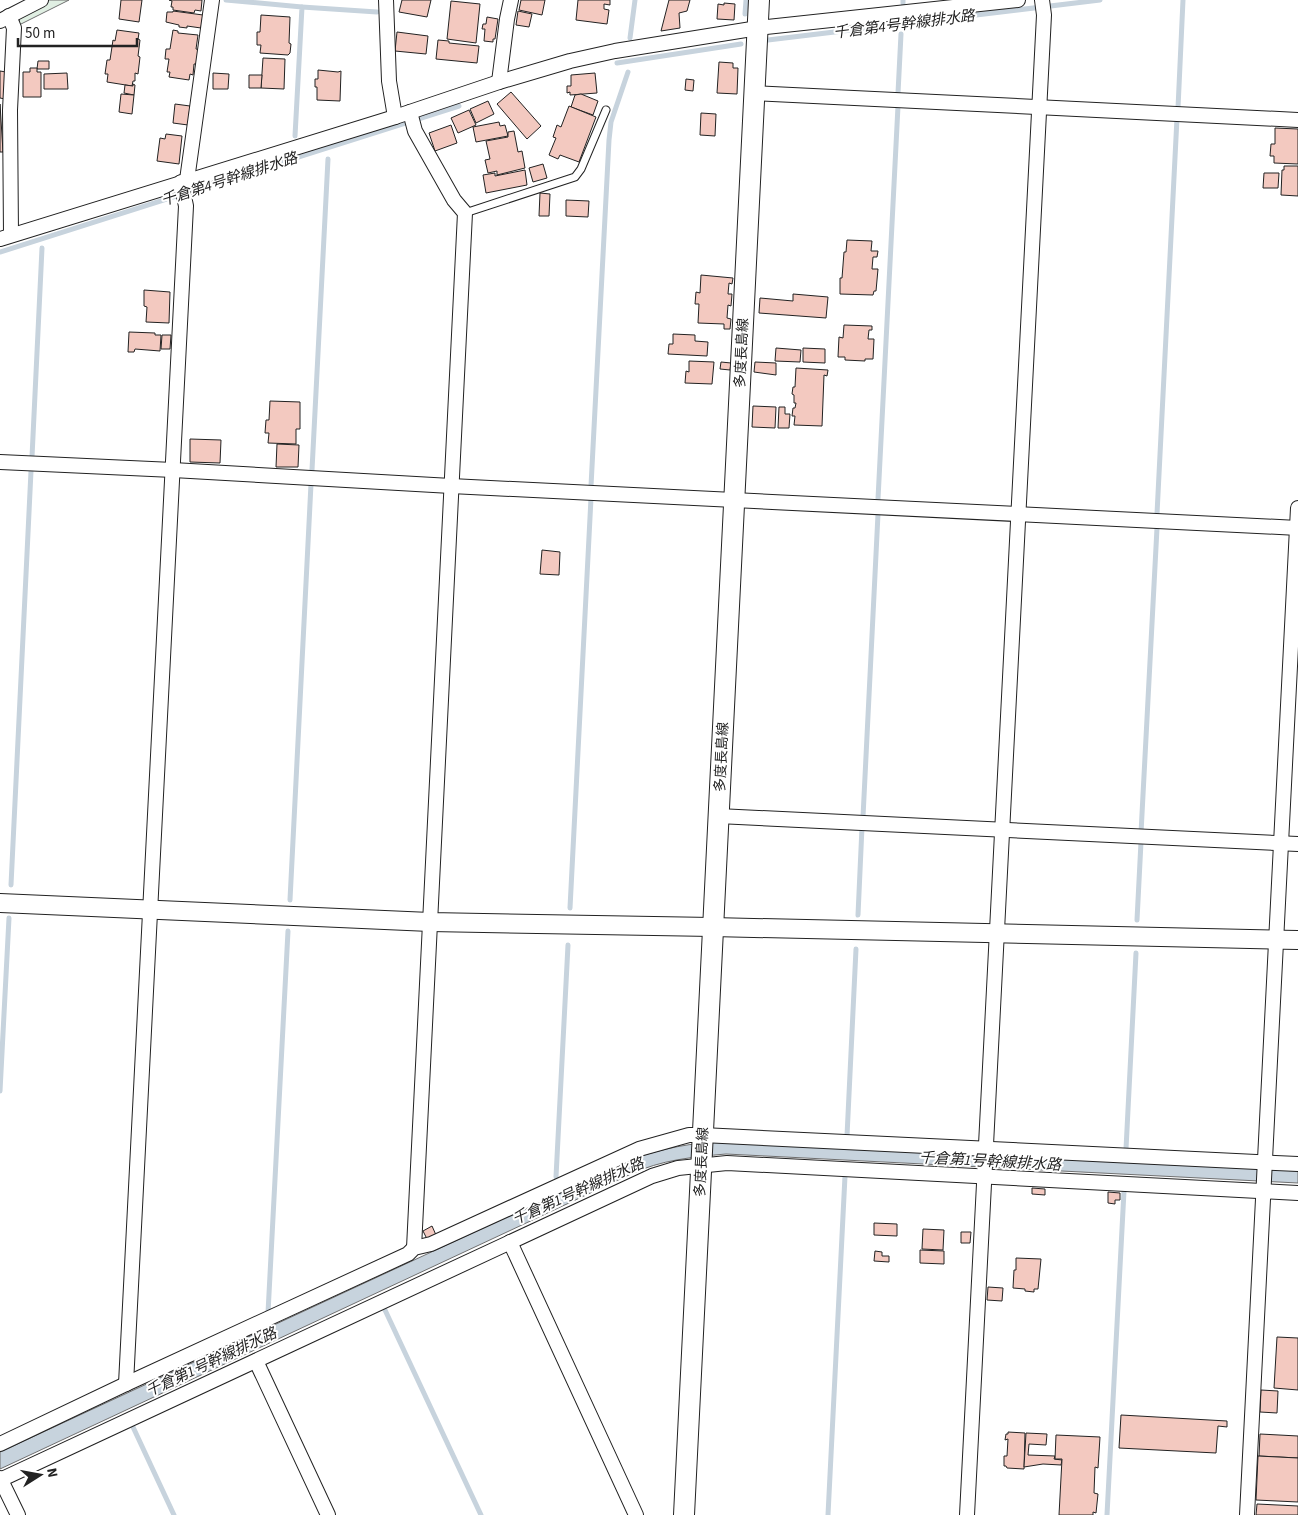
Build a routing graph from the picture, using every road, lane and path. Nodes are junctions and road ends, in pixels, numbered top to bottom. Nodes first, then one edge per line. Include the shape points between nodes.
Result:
1 (41, 0) edge
2 (212, 0) edge
3 (386, 0) edge
4 (511, 0) edge
5 (759, 0) edge
6 (1018, 0) edge
7 (1043, 5) edge
8 (4, 19) edge
9 (758, 28) junction
10 (499, 82) junction
11 (754, 93) junction
12 (1039, 107) junction
13 (606, 110) dead end
14 (410, 114) junction
15 (395, 117) junction
16 (1298, 120) edge
17 (184, 184) junction
18 (464, 213) junction
19 (6, 237) edge
20 (0, 462) edge
21 (172, 470) junction
22 (452, 486) junction
23 (734, 499) junction
24 (1298, 508) edge
25 (1018, 514) junction
26 (1298, 528) edge
27 (718, 816) junction
28 (1001, 830) junction
29 (1281, 843) junction
30 (1298, 844) edge
31 (0, 902) edge
32 (150, 909) junction
33 (430, 922) junction
34 (712, 927) junction
35 (996, 934) junction
36 (1276, 939) junction
37 (1298, 940) edge
38 (702, 1137) junction
39 (985, 1151) junction
40 (701, 1163) junction
41 (1265, 1164) junction
42 (1298, 1164) edge
43 (983, 1174) junction
44 (1263, 1189) junction
45 (1298, 1193) edge
46 (510, 1242) junction
47 (414, 1248) junction
48 (256, 1361) junction
49 (126, 1384) junction
50 (0, 1444) edge
51 (0, 1479) edge
52 (18, 1515) edge
53 (328, 1515) edge
54 (636, 1515) edge
55 (684, 1515) edge
56 (967, 1515) edge
57 (1247, 1515) edge

1 - 8 street
2 - 17 street
3 - 15 street via 389,82
4 - 10 street
5 - 9 main road, 多度長島線
6 - 9 street
7 - 12 street
8 - 19 street via 14,28
9 - 10 street via 615,51
9 - 11 main road, 多度長島線
10 - 14 street
11 - 12 street
11 - 23 main road, 多度長島線
12 - 16 street
12 - 25 street
13 - 18 lane via 575,177
14 - 15 street
14 - 18 street via 415,131
15 - 17 street
17 - 19 street
17 - 21 street via 186,206
18 - 22 street
20 - 21 street
21 - 22 street
21 - 32 street
22 - 23 street
22 - 33 street
23 - 25 street
23 - 27 main road, 多度長島線
24 - 26 street
25 - 26 street
25 - 28 street
26 - 29 street
27 - 28 street
27 - 34 main road, 多度長島線
28 - 29 street
28 - 35 street
29 - 30 street
29 - 36 street
31 - 32 street
32 - 33 street
32 - 49 street
33 - 34 street
33 - 47 street
34 - 35 street
34 - 38 main road, 多度長島線
35 - 36 street
35 - 39 street
36 - 37 street
36 - 41 street
38 - 39 street
38 - 40 main road, 多度長島線
38 - 47 street via 680,1138 639,1149 431,1244
39 - 41 street
39 - 43 street
40 - 43 street
40 - 46 street via 652,1176
40 - 55 main road, 多度長島線
41 - 42 street
41 - 44 street
43 - 44 street
43 - 56 street
44 - 45 street
44 - 57 street
46 - 48 street
46 - 54 street
47 - 49 street via 408,1254
48 - 51 street
48 - 53 street
49 - 50 street
51 - 52 street

